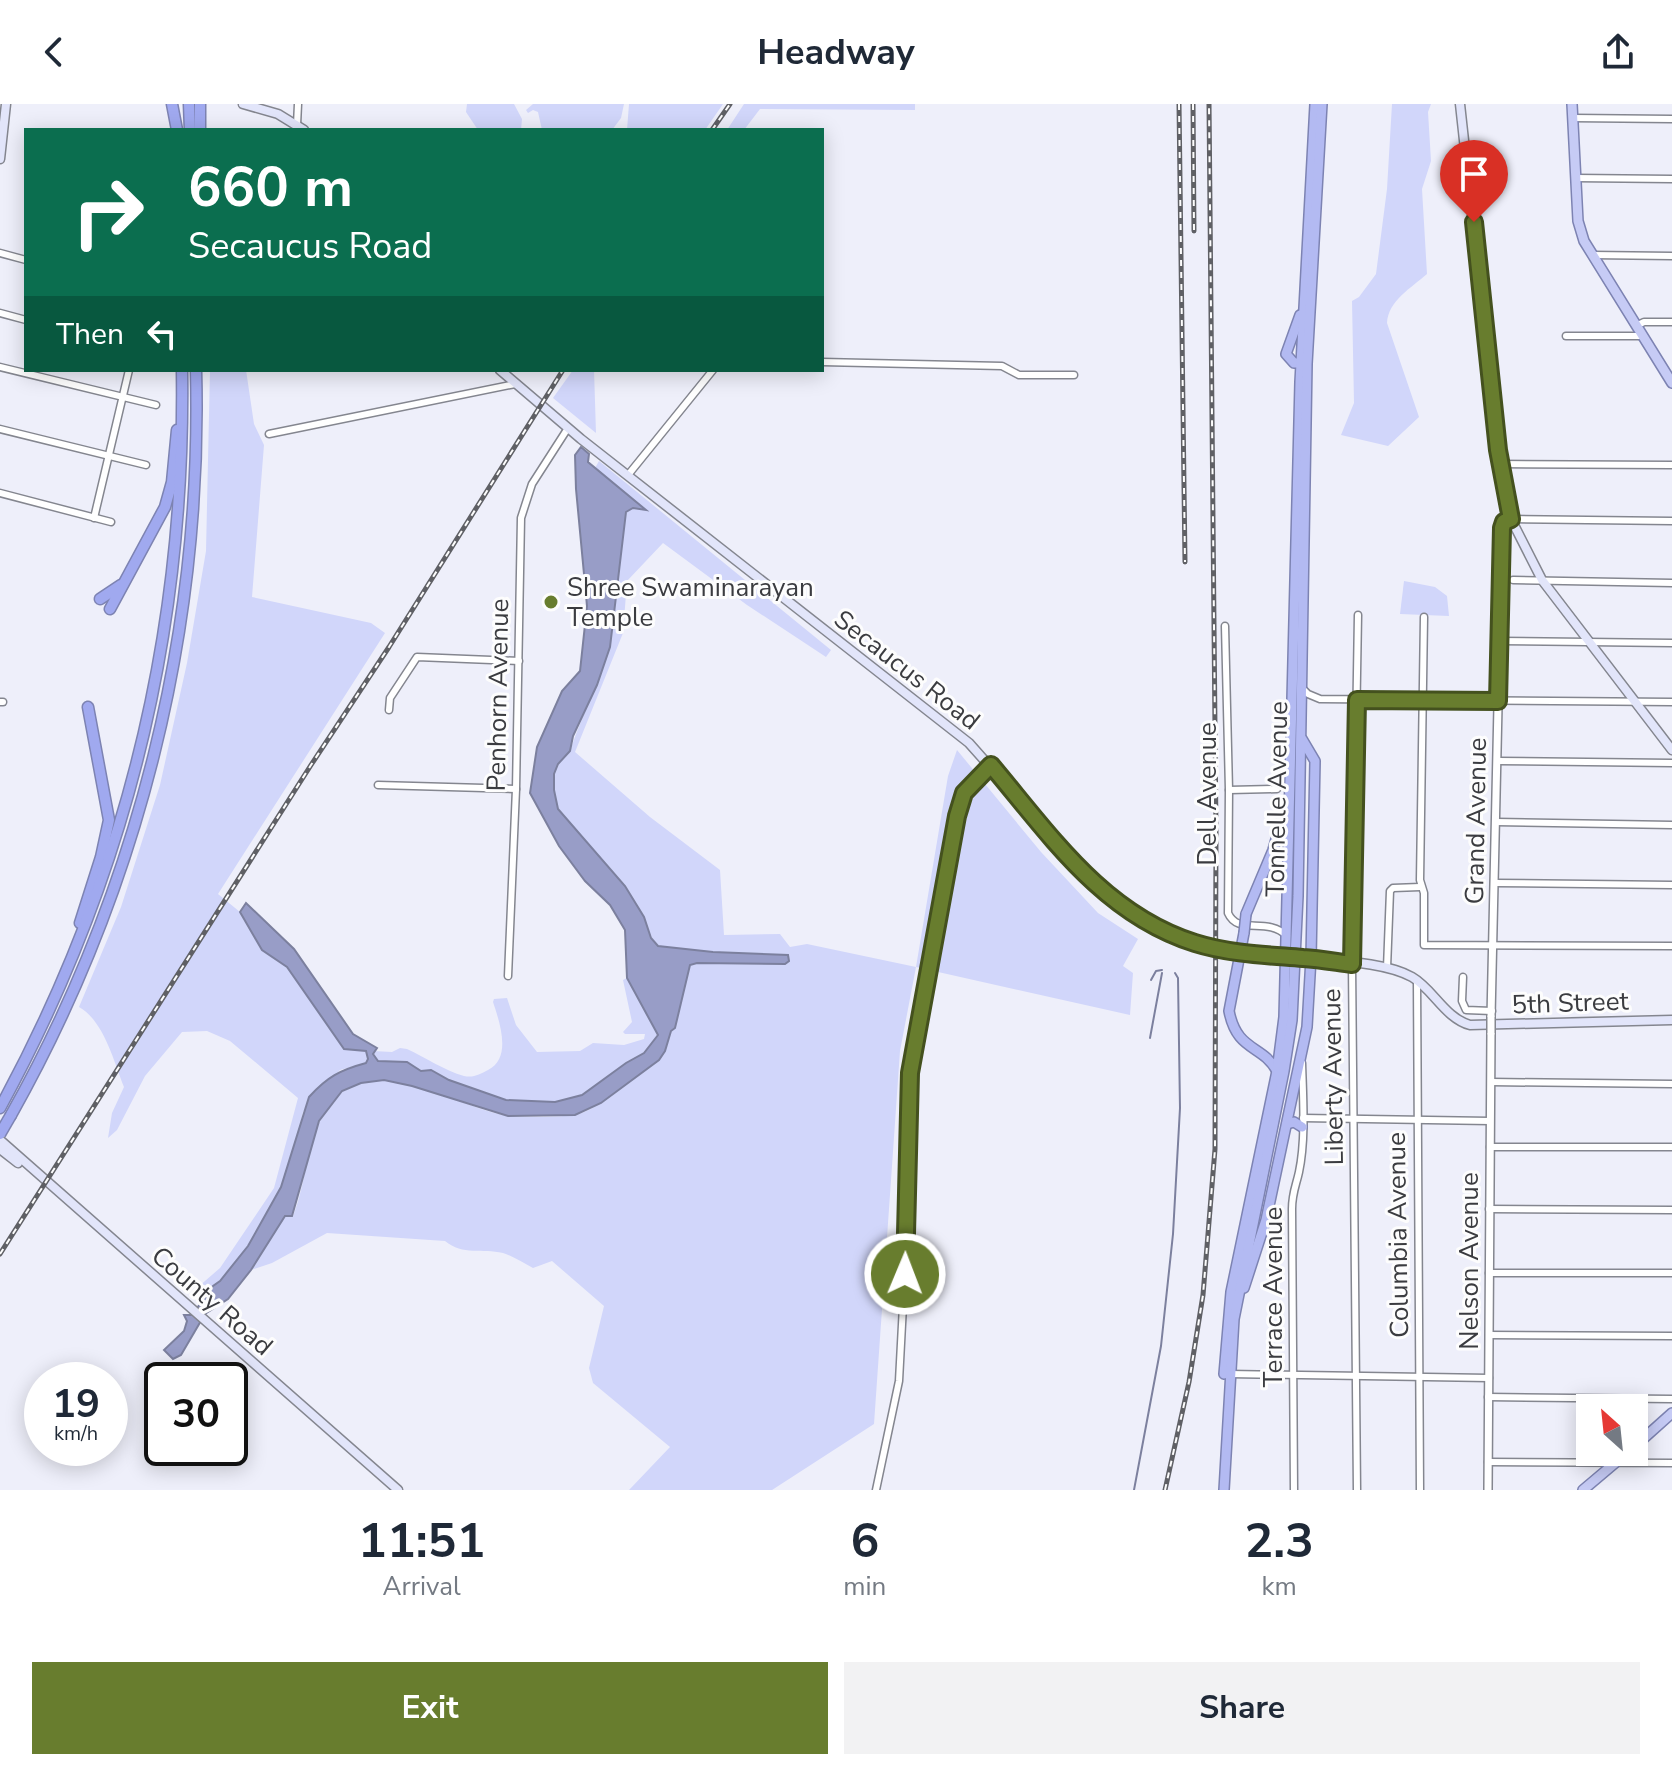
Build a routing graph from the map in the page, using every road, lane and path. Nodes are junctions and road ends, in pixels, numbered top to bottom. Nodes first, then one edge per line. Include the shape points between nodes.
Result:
1 (6, 104) edge
2 (172, 104) edge
3 (178, 104) edge
4 (194, 104) edge
5 (243, 104) edge
6 (298, 104) edge
7 (1315, 104) edge
8 (1322, 104) edge
9 (1460, 104) edge
10 (1572, 104) edge
11 (1573, 118) junction
12 (1672, 119) edge
13 (301, 127) edge
14 (178, 128) edge
15 (178, 128) edge
16 (194, 128) edge
17 (0, 159) edge
18 (1575, 178) junction
19 (1672, 179) edge
20 (0, 253) edge
21 (1590, 255) junction
22 (1672, 256) edge
23 (24, 259) edge
24 (1304, 305) junction
25 (0, 313) edge
26 (24, 319) edge
27 (1672, 322) edge
28 (1636, 326) junction
29 (1566, 336) dead end
30 (1642, 336) junction
31 (824, 362) edge
32 (1304, 363) junction
33 (0, 367) edge
34 (128, 372) edge
35 (196, 372) edge
36 (502, 372) edge
37 (711, 372) edge
38 (182, 375) edge
39 (1074, 375) dead end
40 (1672, 383) edge
41 (515, 384) junction
42 (122, 397) junction
43 (156, 405) dead end
44 (568, 428) junction
45 (0, 429) edge
46 (269, 434) dead end
47 (107, 455) junction
48 (1500, 464) junction
49 (146, 465) dead end
50 (1672, 465) edge
51 (628, 475) junction
52 (0, 493) edge
53 (94, 518) junction
54 (1511, 519) junction
55 (1672, 521) edge
56 (111, 522) dead end
57 (1513, 580) dead end
58 (1542, 580) junction
59 (126, 581) junction
60 (1672, 583) edge
61 (100, 599) dead end
62 (110, 609) dead end
63 (1358, 615) dead end
64 (1424, 617) dead end
65 (1225, 626) dead end
66 (1499, 641) junction
67 (1587, 642) junction
68 (1672, 643) edge
69 (519, 661) junction
70 (1301, 687) junction
71 (1357, 700) junction
72 (1423, 701) junction
73 (1498, 701) junction
74 (1634, 702) junction
75 (1672, 702) edge
76 (88, 707) dead end
77 (389, 710) dead end
78 (1301, 736) junction
79 (1672, 750) edge
80 (1498, 761) junction
81 (1672, 763) edge
82 (991, 765) junction
83 (1291, 781) junction
84 (378, 785) dead end
85 (516, 789) junction
86 (1277, 789) dead end
87 (1229, 790) junction
88 (1496, 822) junction
89 (1672, 825) edge
90 (1495, 883) junction
91 (1672, 885) edge
92 (1420, 887) junction
93 (1288, 907) junction
94 (1270, 925) junction
95 (1287, 936) junction
96 (1493, 946) junction
97 (1672, 946) edge
98 (1239, 953) junction
99 (1307, 958) junction
100 (1352, 964) junction
101 (1387, 968) junction
102 (66, 974) junction
103 (508, 976) dead end
104 (1463, 977) dead end
105 (1417, 981) junction
106 (1492, 1014) junction
107 (1672, 1020) edge
108 (1470, 1025) joint
109 (1491, 1033) joint
110 (1302, 1056) junction
111 (1277, 1071) junction
112 (1491, 1082) junction
113 (1672, 1084) edge
114 (0, 1108) edge
115 (1354, 1120) junction
116 (1490, 1121) junction
117 (1303, 1122) junction
118 (1417, 1122) junction
119 (1287, 1124) junction
120 (0, 1136) edge
121 (1490, 1147) junction
122 (1672, 1147) edge
123 (0, 1149) edge
124 (60, 1195) junction
125 (1489, 1209) junction
126 (1672, 1210) edge
127 (1489, 1273) junction
128 (1672, 1273) edge
129 (1234, 1319) junction
130 (1489, 1335) junction
131 (1672, 1336) edge
132 (1230, 1374) junction
133 (1293, 1376) junction
134 (1356, 1376) junction
135 (1419, 1376) junction
136 (1489, 1378) junction
137 (1488, 1397) junction
138 (1672, 1399) edge
139 (1672, 1413) edge
140 (1648, 1434) edge
141 (1488, 1462) junction
142 (1576, 1462) edge
143 (1648, 1463) edge
144 (1672, 1463) edge
145 (1611, 1466) edge
146 (398, 1490) edge
147 (876, 1490) edge
148 (1222, 1490) edge
149 (1294, 1490) edge
150 (1357, 1490) edge
151 (1420, 1490) edge
152 (1488, 1490) edge
153 (1583, 1490) edge

1 - 17 main road
2 - 14 highway
3 - 15 highway
4 - 16 highway
5 - 13 main road
6 - 13 street
7 - 24 highway, Tonnelle Avenue
8 - 32 highway, Tonnelle Avenue
9 - 48 main road
10 - 11 main road
11 - 12 street
11 - 18 main road
18 - 19 street
18 - 21 main road via 1578,221
20 - 23 street
21 - 22 street
21 - 28 main road
24 - 32 highway, Tonnelle Avenue
24 - 32 highway via 1286,354 1290,361
25 - 26 street
27 - 28 street
28 - 30 main road
29 - 30 street
30 - 40 main road
31 - 39 street via 1002,366 1019,375
32 - 70 highway, Tonnelle Avenue
32 - 83 highway, Tonnelle Avenue
33 - 42 street
34 - 42 street
35 - 120 highway, bridge via 189,562 152,766 95,939
36 - 41 main road, Secaucus Road
37 - 51 street
38 - 59 highway via 169,495
38 - 102 highway via 176,539 156,684 110,861
41 - 44 main road, Secaucus Road
41 - 46 street
42 - 43 street
42 - 47 street
44 - 51 main road, Secaucus Road
44 - 69 street, Penhorn Avenue via 532,484 522,512
45 - 47 street
47 - 49 street
47 - 53 street
48 - 50 street
48 - 54 main road
51 - 82 main road, Secaucus Road
52 - 53 street
53 - 56 street
54 - 55 street
54 - 58 main road
54 - 66 street, Grand Avenue via 1502,528
57 - 58 street
58 - 60 street
58 - 67 main road
59 - 61 highway
59 - 62 highway
63 - 71 street, Liberty Avenue
64 - 72 street
65 - 87 street, Dell Avenue
66 - 67 street
66 - 73 street, Grand Avenue
67 - 68 street
67 - 74 main road
69 - 77 street via 417,657 390,698
69 - 85 street, Penhorn Avenue
70 - 71 street via 1320,699
70 - 78 highway, Tonnelle Avenue
71 - 72 street
71 - 100 street, Liberty Avenue
72 - 73 street
72 - 92 street
73 - 74 street
73 - 80 street, Grand Avenue
74 - 75 street
74 - 79 main road
76 - 102 highway via 109,820
78 - 99 highway via 1315,761
78 - 129 highway, Tonnelle Avenue via 1292,1020
80 - 81 street
80 - 88 street, Grand Avenue
82 - 98 main road, Secaucus Road, bridge via 1062,850 1124,908 1168,933
82 - 147 street via 964,793 957,816 910,1073 899,1381
83 - 93 highway, Tonnelle Avenue
83 - 98 highway, bridge via 1281,825 1246,914
84 - 85 street
85 - 103 street, Penhorn Avenue
86 - 87 street
87 - 94 street, Dell Avenue via 1230,920
88 - 89 street
88 - 90 street, Grand Avenue
90 - 91 street
90 - 96 street, Grand Avenue
92 - 96 street via 1424,945
92 - 101 street via 1390,891
93 - 94 street via 1281,921
93 - 95 highway, Tonnelle Avenue
94 - 95 street, Dell Avenue
95 - 111 highway, Tonnelle Avenue
96 - 97 street
96 - 106 street, Grand Avenue
98 - 99 main road, Secaucus Road, bridge
98 - 111 highway via 1231,1021 1243,1042
99 - 100 main road, Secaucus Road
99 - 110 highway
100 - 101 main road, Secaucus Road
100 - 115 street, Liberty Avenue
101 - 105 main road, Secaucus Road
102 - 114 highway
104 - 106 street via 1466,1010
105 - 108 main road, Secaucus Road
105 - 118 street, Columbia Avenue
106 - 109 street, Grand Avenue, bridge
107 - 108 main road, 5th Street
109 - 112 street, Nelson Avenue
110 - 117 street, Terrace Avenue
110 - 119 highway
111 - 148 highway, Tonnelle Avenue via 1227,1315
112 - 113 street
112 - 116 street, Nelson Avenue
115 - 117 street
115 - 118 street
115 - 134 street, Liberty Avenue
116 - 118 street
116 - 121 street, Nelson Avenue
117 - 119 highway
117 - 133 street, Terrace Avenue via 1292,1189
118 - 135 street, Columbia Avenue
119 - 129 highway via 1266,1220
120 - 124 main road, County Road
121 - 122 street
121 - 125 street, Nelson Avenue
123 - 124 main road
124 - 146 main road, County Road
125 - 126 street
125 - 127 street, Nelson Avenue
127 - 128 street
127 - 130 street, Nelson Avenue
129 - 132 highway, Tonnelle Avenue
130 - 131 street
130 - 136 street, Nelson Avenue
132 - 133 street
132 - 148 highway, Tonnelle Avenue
133 - 134 street
133 - 149 street, Terrace Avenue
134 - 135 street
134 - 150 street, Liberty Avenue
135 - 136 street
135 - 151 street, Columbia Avenue
136 - 137 street, Nelson Avenue
137 - 138 street
137 - 141 street, Nelson Avenue
139 - 140 main road
141 - 142 street
141 - 152 street, Nelson Avenue
143 - 144 street
145 - 153 main road

